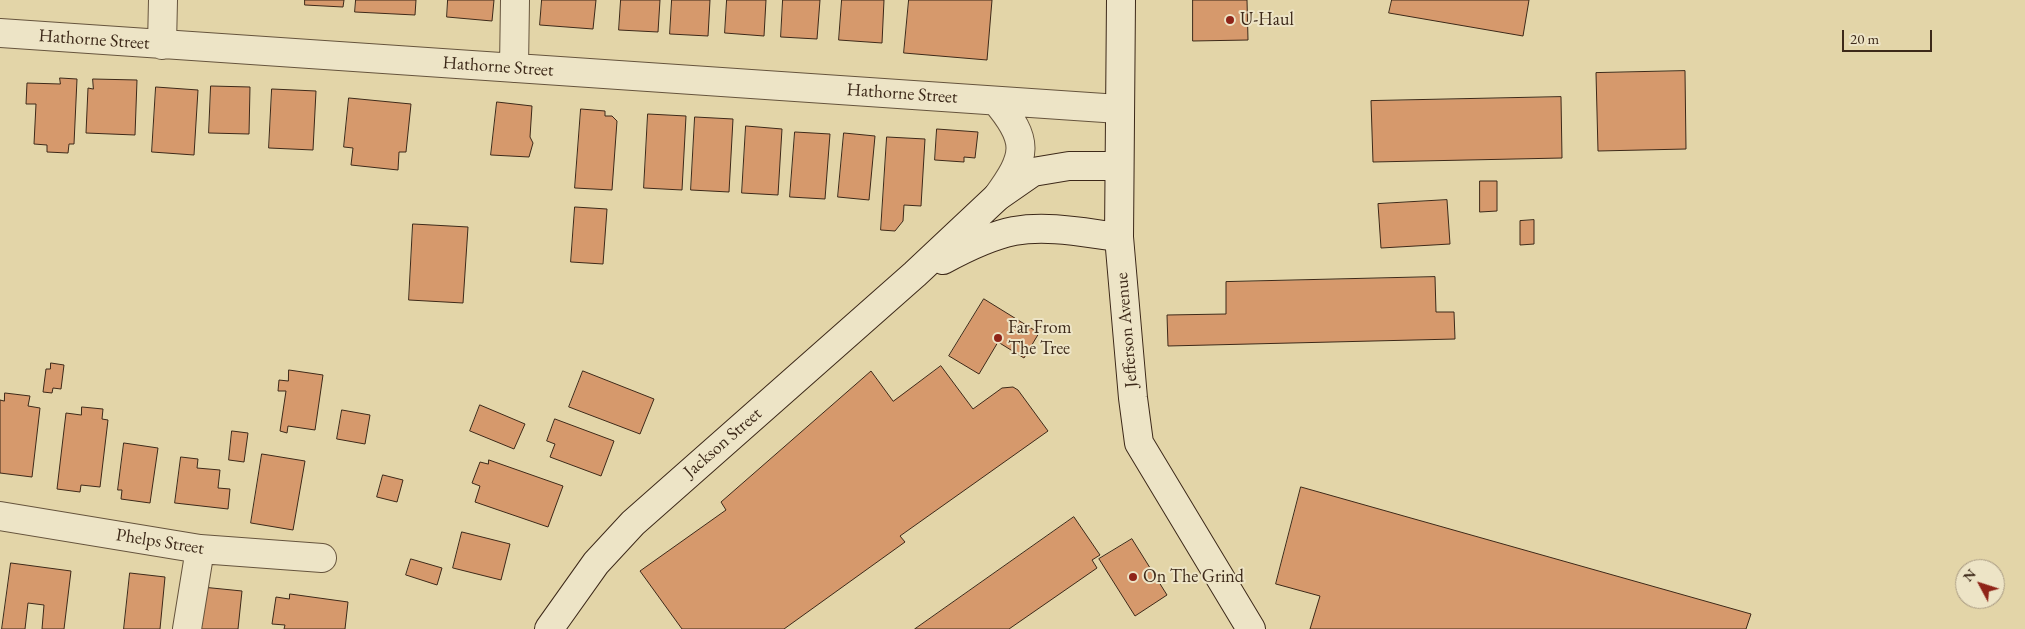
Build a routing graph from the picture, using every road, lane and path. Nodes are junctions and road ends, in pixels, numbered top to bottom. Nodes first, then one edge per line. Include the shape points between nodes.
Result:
1 (163, 0) edge
2 (515, 0) edge
3 (1121, 0) edge
4 (0, 33) edge
5 (162, 44) junction
6 (514, 68) junction
7 (996, 101) junction
8 (1119, 109) junction
9 (1118, 166) junction
10 (997, 197) junction
11 (1119, 237) junction
12 (914, 274) junction
13 (0, 516) edge
14 (200, 549) junction
15 (322, 558) dead end
16 (186, 629) edge
17 (550, 629) edge
18 (1251, 629) edge

1 - 5 street
2 - 6 street
3 - 8 street, Jefferson Avenue
4 - 5 street, Hathorne Street
5 - 6 street, Hathorne Street
6 - 7 street, Hathorne Street
7 - 8 street, Hathorne Street
7 - 10 street via 1013,120 1020,139 1020,158 1014,174
8 - 9 street, Jefferson Avenue
9 - 10 street, Jackson Street via 1069,166 1033,172
9 - 11 street, Jefferson Avenue
10 - 12 street, Jackson Street
11 - 12 street, Jackson Street via 1054,229 1014,231 975,243
11 - 18 street, Jefferson Avenue via 1139,443
12 - 17 street, Jackson Street via 633,523 596,563
13 - 14 street, Phelps Street
14 - 15 street, Phelps Street
14 - 16 street

